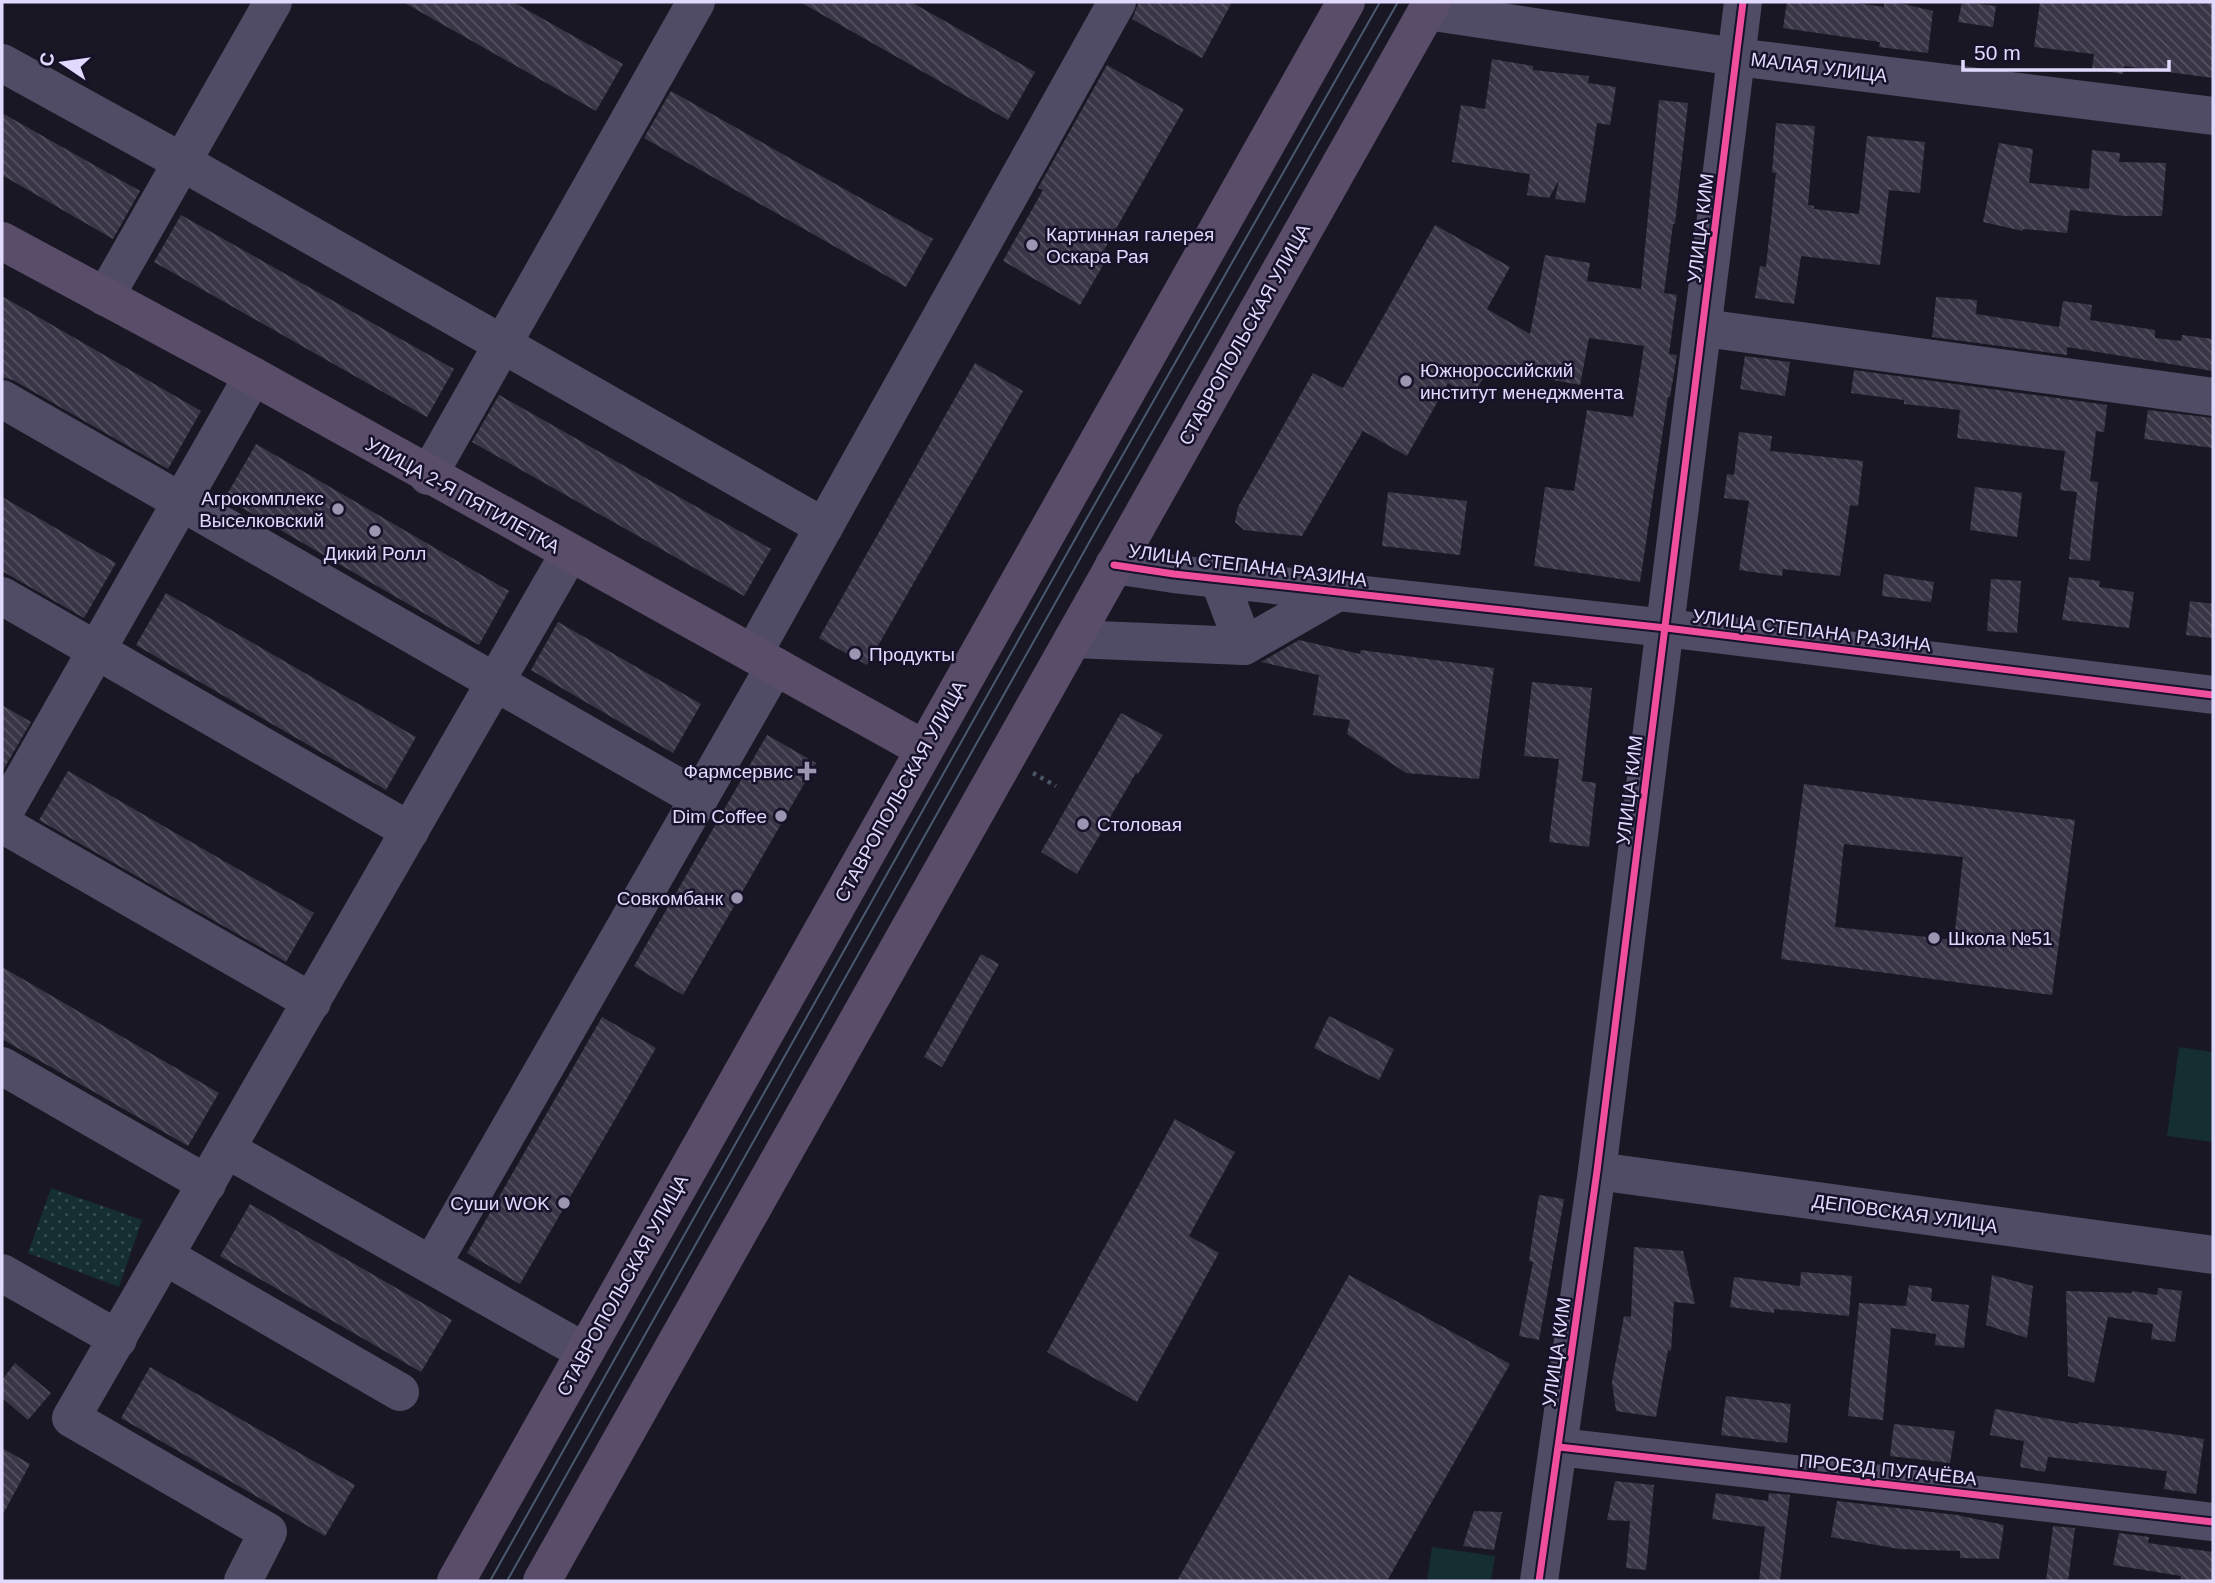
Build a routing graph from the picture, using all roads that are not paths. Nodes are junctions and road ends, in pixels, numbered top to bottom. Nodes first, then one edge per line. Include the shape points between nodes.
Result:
1 (273, 2) edge
2 (696, 2) edge
3 (1117, 2) edge
4 (1346, 2) edge
5 (1743, 2) edge
6 (1429, 6) edge
7 (1737, 57) junction
8 (2, 63) edge
9 (2213, 116) edge
10 (182, 162) junction
11 (2, 241) edge
12 (105, 297) junction
13 (1704, 328) junction
14 (502, 344) junction
15 (253, 376) junction
16 (2213, 397) edge
17 (2, 399) edge
18 (428, 476) junction
19 (181, 502) junction
20 (824, 527) junction
21 (569, 554) junction
22 (1114, 565) junction
23 (1219, 579) junction
24 (1338, 592) junction
25 (2, 596) edge
26 (1666, 628) junction
27 (1073, 639) junction
28 (1244, 646) junction
29 (96, 650) junction
30 (764, 660) junction
31 (496, 683) junction
32 (2213, 695) edge
33 (924, 749) junction
34 (699, 799) junction
35 (4, 808) edge
36 (410, 831) junction
37 (312, 1002) junction
38 (2, 1066) edge
39 (226, 1149) junction
40 (1597, 1171) junction
41 (207, 1184) junction
42 (2213, 1255) edge
43 (165, 1256) junction
44 (432, 1264) junction
45 (2, 1273) edge
46 (118, 1339) junction
47 (585, 1352) junction
48 (400, 1392) dead end
49 (1559, 1447) junction
50 (2213, 1522) edge
51 (243, 1581) edge
52 (456, 1581) edge
53 (542, 1581) edge
54 (1539, 1581) edge

1 - 10 street
2 - 14 street
3 - 20 street
4 - 33 main road, СТАВРОПОЛЬСКАЯ УЛИЦА
5 - 7 street, УЛИЦА КИМ
6 - 7 street, МАЛАЯ УЛИЦА
6 - 22 main road, СТАВРОПОЛЬСКАЯ УЛИЦА
7 - 9 street, МАЛАЯ УЛИЦА
7 - 13 street, УЛИЦА КИМ
8 - 10 street
10 - 12 street
10 - 14 street
11 - 12 main road, УЛИЦА 2-Я ПЯТИЛЕТКА
12 - 15 main road, УЛИЦА 2-Я ПЯТИЛЕТКА
13 - 16 street
13 - 26 street, УЛИЦА КИМ
14 - 18 street
14 - 20 street
15 - 18 main road, УЛИЦА 2-Я ПЯТИЛЕТКА
15 - 19 street
17 - 19 street
18 - 21 main road, УЛИЦА 2-Я ПЯТИЛЕТКА
19 - 29 street
19 - 31 street
20 - 30 street
21 - 30 main road, УЛИЦА 2-Я ПЯТИЛЕТКА
21 - 31 street
22 - 23 street, УЛИЦА СТЕПАНА РАЗИНА
22 - 27 main road, СТАВРОПОЛЬСКАЯ УЛИЦА
23 - 24 street, УЛИЦА СТЕПАНА РАЗИНА
23 - 28 street
24 - 26 street, УЛИЦА СТЕПАНА РАЗИНА
24 - 28 street
25 - 29 street
26 - 32 street, УЛИЦА СТЕПАНА РАЗИНА
26 - 40 street, УЛИЦА КИМ
27 - 28 street
27 - 53 main road, СТАВРОПОЛЬСКАЯ УЛИЦА
29 - 35 street
29 - 36 street
30 - 33 main road, УЛИЦА 2-Я ПЯТИЛЕТКА
30 - 34 street
31 - 34 street
31 - 36 street
33 - 47 main road, СТАВРОПОЛЬСКАЯ УЛИЦА
34 - 44 street
35 - 37 street
36 - 37 street
37 - 39 street
38 - 41 street
39 - 41 street
39 - 44 street
40 - 42 street, ДЕПОВСКАЯ УЛИЦА
40 - 49 street, УЛИЦА КИМ
41 - 43 street
43 - 46 street
43 - 48 street
44 - 47 street
45 - 46 street
46 - 51 street via 71,1418 268,1532
47 - 52 main road, СТАВРОПОЛЬСКАЯ УЛИЦА
49 - 50 street, ПРОЕЗД ПУГАЧЁВА
49 - 54 street, УЛИЦА КИМ

